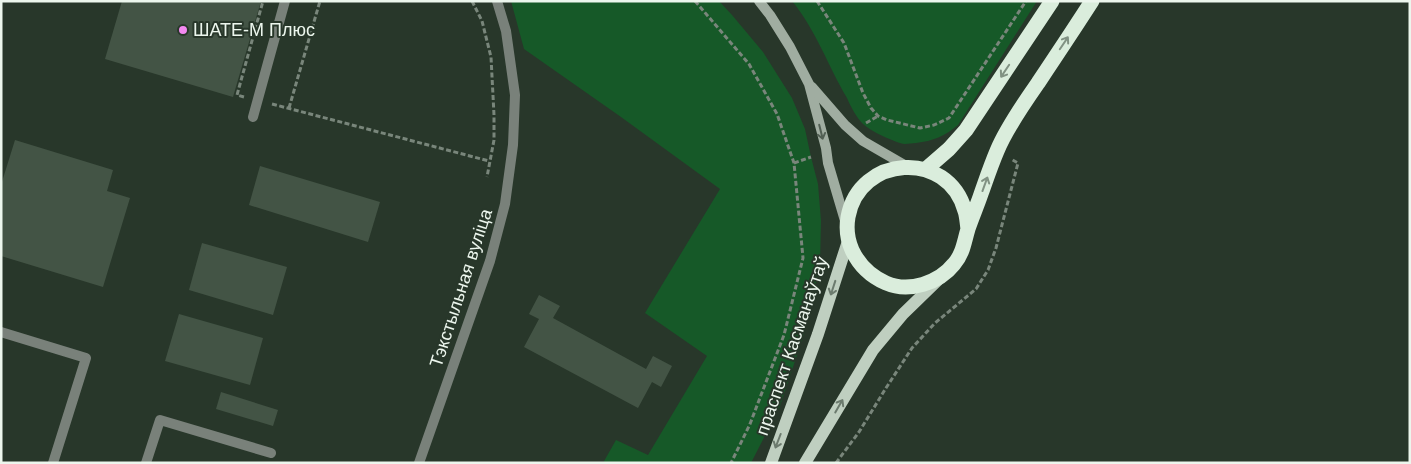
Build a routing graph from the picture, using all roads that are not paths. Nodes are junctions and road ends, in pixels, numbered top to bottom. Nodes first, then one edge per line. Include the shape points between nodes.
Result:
1 (285, 1) edge
2 (497, 1) edge
3 (759, 1) edge
4 (1052, 1) edge
5 (1092, 1) edge
6 (809, 84) junction
7 (253, 117) dead end
8 (908, 167) junction
9 (926, 169) junction
10 (847, 226) junction
11 (968, 229) junction
12 (848, 241) junction
13 (941, 277) junction
14 (1, 332) edge
15 (271, 453) dead end
16 (53, 463) edge
17 (146, 463) edge
18 (419, 463) edge
19 (771, 463) edge
20 (805, 463) edge

1 - 7 street
2 - 18 street, Тэкстыльная вуліца via 506,31 515,96 505,204 490,261
3 - 6 street via 790,47
4 -> 9 highway via 966,130
11 -> 5 highway, праспект Касманаўтаў via 997,150
6 - 8 street via 845,125 864,141
6 -> 10 street
8 - 9 highway, праспект Касманаўтаў
8 - 10 highway, праспект Касманаўтаў via 890,169 873,177 859,190 850,207
9 - 11 highway, праспект Касманаўтаў via 943,178 957,193 965,210
10 - 12 highway, праспект Касманаўтаў
11 - 13 highway, праспект Касманаўтаў via 964,247 955,264
12 - 13 highway, праспект Касманаўтаў via 857,261 870,275 887,284 924,285
12 -> 19 main road, праспект Касманаўтаў
20 -> 13 main road, праспект Касманаўтаў via 873,350 903,314
14 - 16 street via 86,358
15 - 17 street via 160,420

